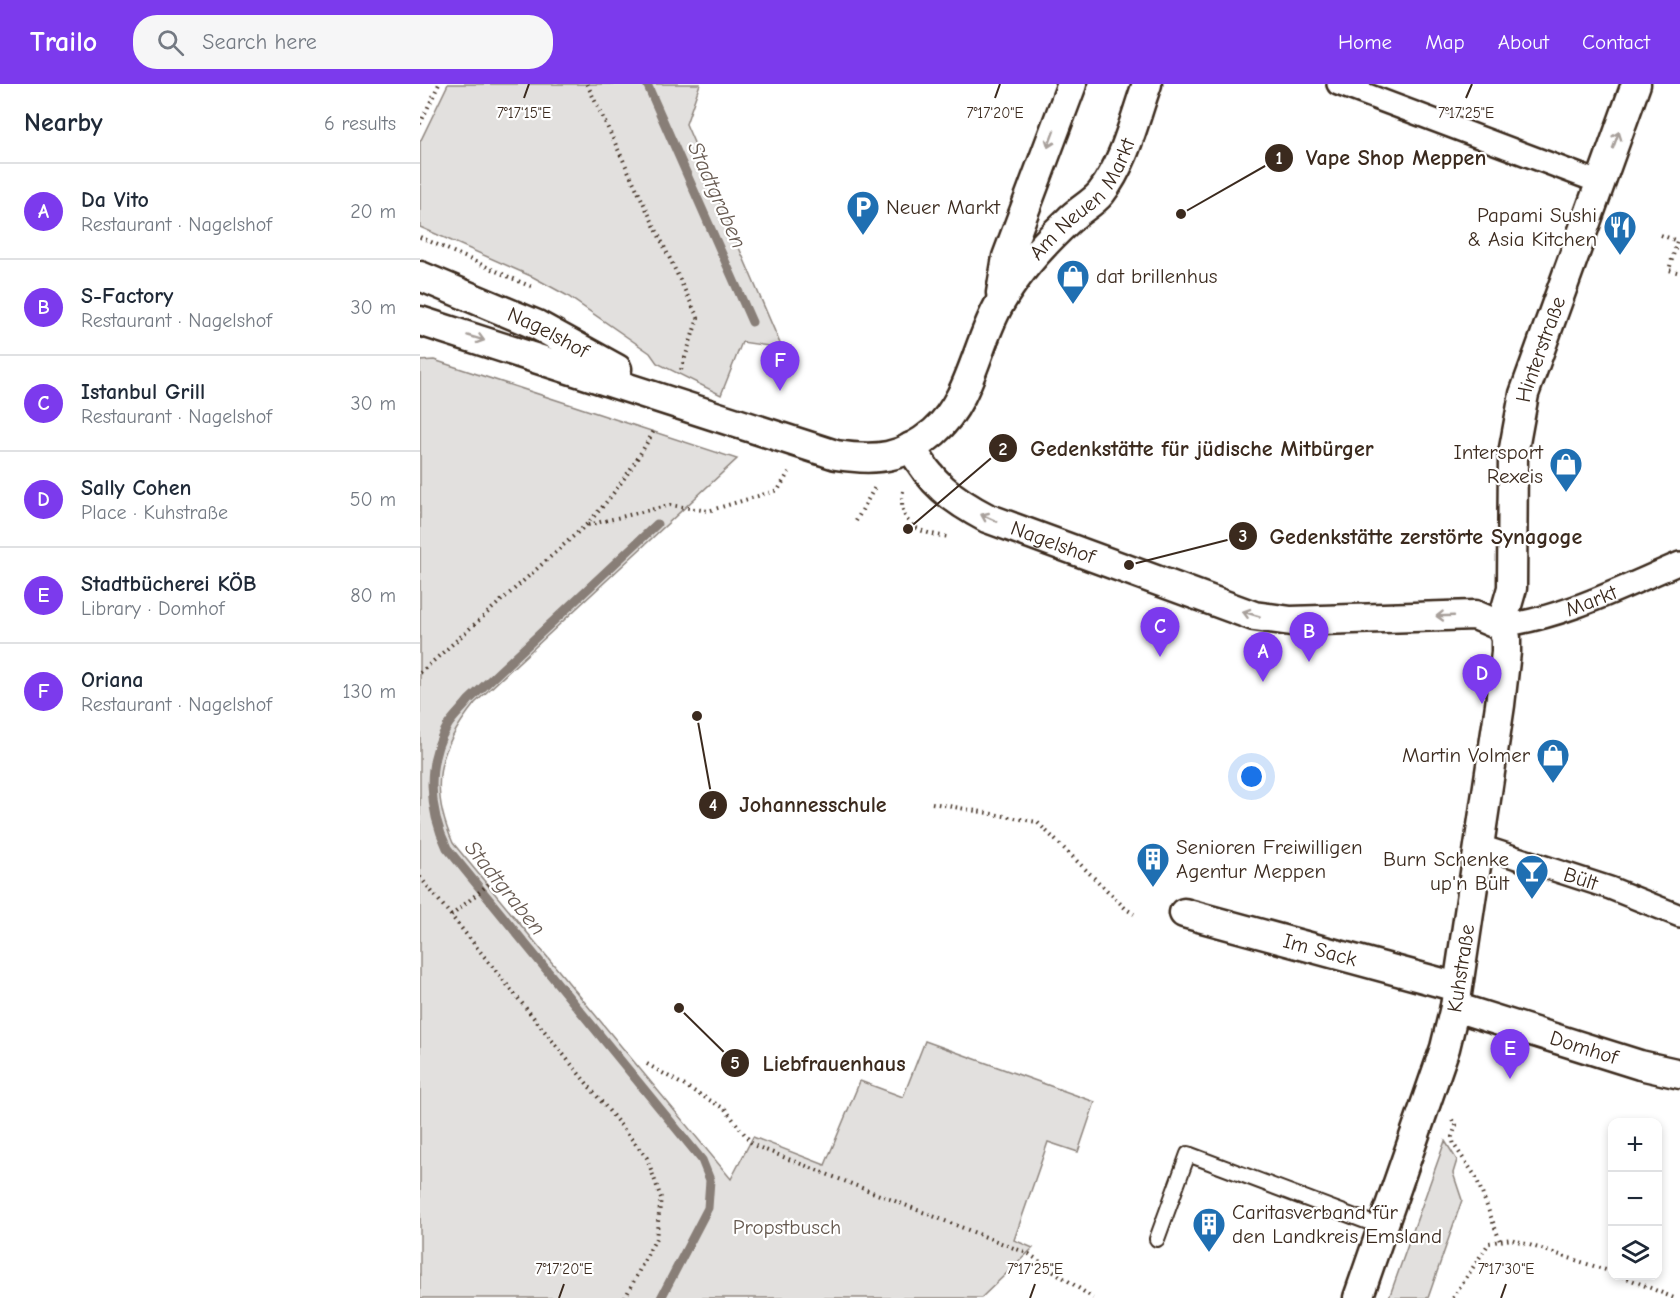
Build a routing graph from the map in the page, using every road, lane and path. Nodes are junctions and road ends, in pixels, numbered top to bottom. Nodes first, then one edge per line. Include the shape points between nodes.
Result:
1 (439, 84) edge
2 (587, 84) edge
3 (1072, 84) edge
4 (1147, 84) edge
5 (1338, 84) edge
6 (1636, 84) edge
7 (420, 124) edge
8 (1601, 183) junction
9 (1661, 235) dead end
10 (1680, 273) edge
11 (420, 276) edge
12 (999, 304) junction
13 (420, 321) edge
14 (671, 399) junction
15 (911, 447) junction
16 (794, 464) dead end
17 (875, 486) dead end
18 (903, 491) dead end
19 (856, 521) dead end
20 (586, 525) junction
21 (949, 537) dead end
22 (1680, 563) edge
23 (1501, 626) junction
24 (420, 673) edge
25 (932, 803) dead end
26 (1480, 846) junction
27 (420, 877) edge
28 (492, 881) dead end
29 (1184, 913) dead end
30 (1134, 914) dead end
31 (451, 916) junction
32 (1680, 916) edge
33 (1456, 997) junction
34 (647, 1064) dead end
35 (1680, 1074) edge
36 (1456, 1125) dead end
37 (1384, 1228) junction
38 (1157, 1239) dead end
39 (1500, 1241) junction
40 (1608, 1271) edge
41 (1633, 1280) edge
42 (626, 1298) edge
43 (1093, 1298) edge
44 (1358, 1298) edge
45 (1453, 1298) edge
46 (1674, 1298) edge

1 - 7 path
2 - 14 path via 698,318
3 -> 12 street, Am Neuen Markt via 1008,257
4 - 12 street, Am Neuen Markt via 1118,165 1100,194 1031,257
5 - 8 street
8 -> 6 street, Hinterstraße
8 - 23 street, Hinterstraße via 1531,372 1513,453 1512,588
9 - 10 path via 1677,241 1669,270
11 - 14 street, Nagelshof via 537,325
12 - 15 street, Am Neuen Markt via 955,407 934,432
13 -> 14 street, Nagelshof
14 - 15 street, Nagelshof via 836,455 866,460 889,458
14 - 20 path via 632,468
23 -> 15 street, Nagelshof via 1475,615 1291,621 1254,616 987,518 955,501 924,471
16 - 20 path via 778,490 708,511 670,505
17 - 19 path
18 - 21 path via 901,505 905,518 921,531
20 - 24 path
22 - 23 street, Markt via 1569,610
23 - 26 street, Kuhstraße via 1506,652
25 - 30 path via 1037,822
26 - 32 street, Bült via 1610,888
26 - 33 street, Kuhstraße
27 - 31 path
28 - 31 path
29 - 33 street, Im Sack
31 - 42 path via 647,1158 661,1198 656,1238
33 - 35 street, Domhof via 1640,1065
33 - 37 street, Kuhstraße via 1444,1048
34 - 43 path via 725,1109 753,1145 1029,1254
36 - 39 path via 1454,1145 1476,1177
37 - 38 lane via 1188,1154
37 - 44 street, Kuhstraße
39 - 40 path via 1510,1239
39 - 45 path via 1489,1243
41 - 46 path

